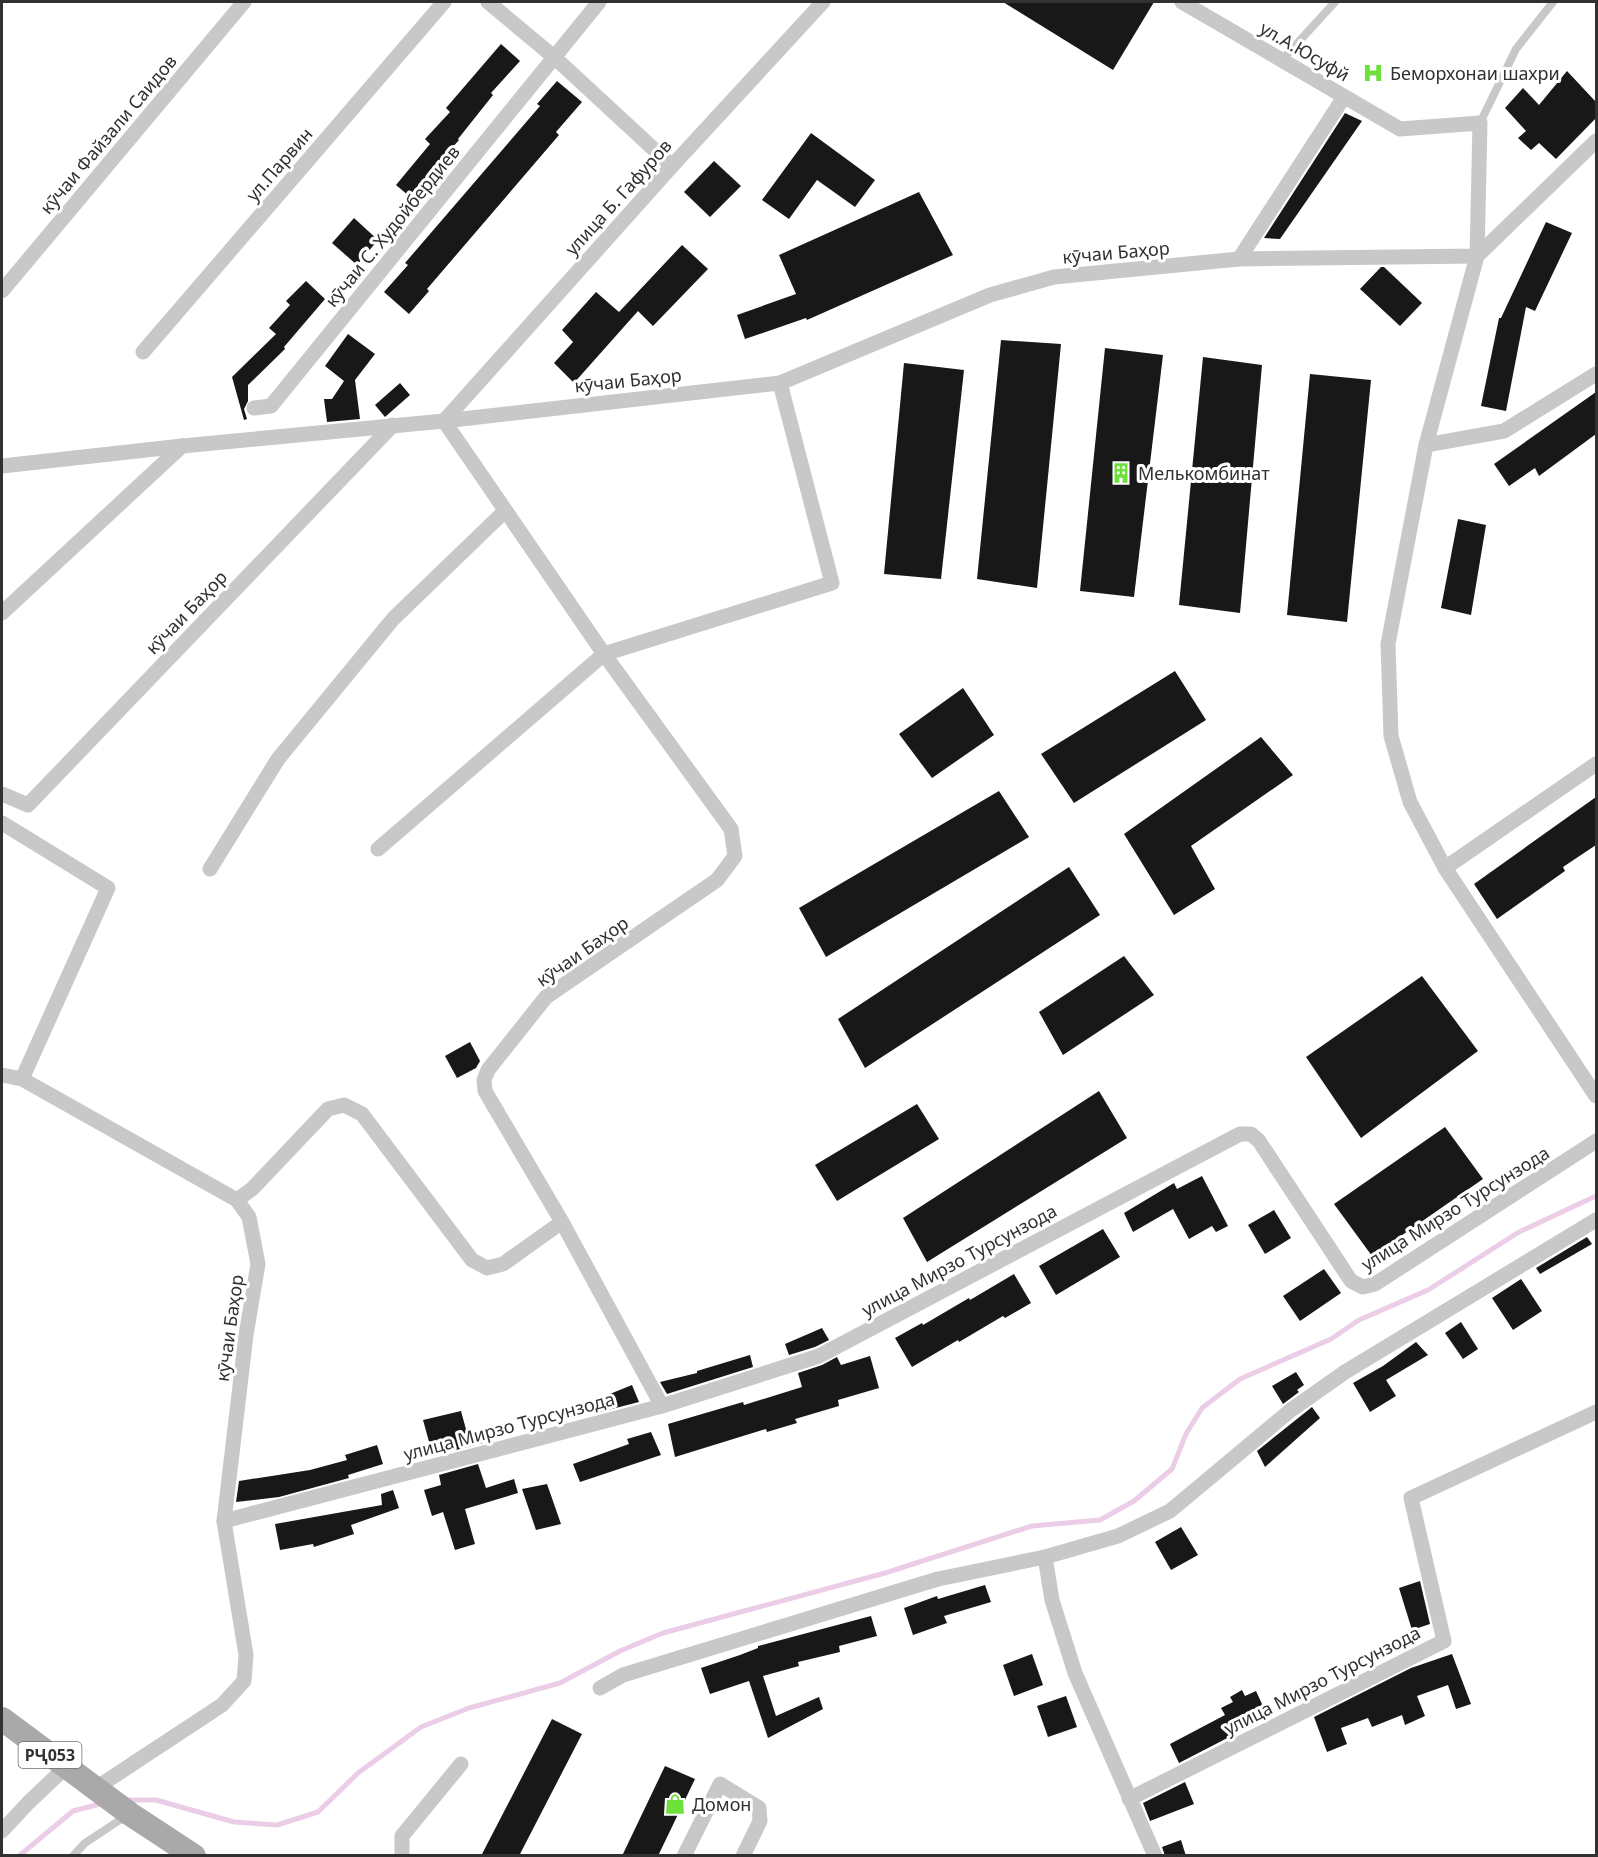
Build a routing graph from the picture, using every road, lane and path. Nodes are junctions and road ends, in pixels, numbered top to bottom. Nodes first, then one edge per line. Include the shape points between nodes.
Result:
1 (244, 2) edge
2 (444, 2) edge
3 (488, 2) edge
4 (599, 2) edge
5 (823, 2) edge
6 (1182, 2) edge
7 (1335, 2) edge
8 (1553, 2) edge
9 (554, 57) junction
10 (1282, 60) junction
11 (1344, 97) junction
12 (1480, 123) junction
13 (1596, 141) edge
14 (672, 166) junction
15 (1477, 256) junction
16 (1239, 260) junction
17 (2, 291) edge
18 (143, 352) dead end
19 (1596, 374) edge
20 (780, 383) junction
21 (254, 408) dead end
22 (444, 421) junction
23 (393, 425) junction
24 (1426, 445) junction
25 (182, 446) junction
26 (2, 466) edge
27 (505, 511) junction
28 (2, 613) edge
29 (604, 654) junction
30 (1596, 764) edge
31 (2, 794) edge
32 (2, 823) edge
33 (378, 849) dead end
34 (1445, 868) junction
35 (210, 869) dead end
36 (2, 1075) edge
37 (22, 1079) junction
38 (1596, 1096) edge
39 (1596, 1142) edge
40 (237, 1200) junction
41 (1596, 1220) edge
42 (562, 1222) junction
43 (662, 1406) junction
44 (1596, 1412) edge
45 (224, 1521) junction
46 (1045, 1557) junction
47 (600, 1688) dead end
48 (2, 1719) edge
49 (461, 1764) dead end
50 (66, 1767) junction
51 (97, 1789) junction
52 (1129, 1799) junction
53 (127, 1811) junction
54 (2, 1831) edge
55 (73, 1856) edge
56 (194, 1856) edge
57 (402, 1856) edge
58 (684, 1856) edge
59 (743, 1856) edge
60 (1155, 1856) edge

1 - 17 street, кӯчаи Файзали Саидов
2 - 18 street, ул.Парвин
3 - 9 street
4 - 9 street, кӯчаи С. Худойбердиев
5 - 14 street, улица Б. Гафуров
6 - 10 street, ул.А.Юсуфй
7 - 10 lane
8 - 12 lane via 1516,50
9 - 14 street
9 - 21 street, кӯчаи С. Худойбердиев via 271,406
10 - 11 street, ул.А.Юсуфй
11 - 12 street, ул.А.Юсуфй via 1400,129
11 - 16 street
12 - 15 street
13 - 15 street
14 - 22 street, улица Б. Гафуров
15 - 16 street, кӯчаи Баҳор
15 - 24 street
16 - 20 street, кӯчаи Баҳор via 1054,277 990,295
19 - 24 street via 1504,431
20 - 22 street, кӯчаи Баҳор
20 - 29 street via 832,583
22 - 23 street, кӯчаи Баҳор
22 - 27 street, кӯчаи Баҳор
23 - 25 street, кӯчаи Баҳор
23 - 31 street, кӯчаи Баҳор via 28,805
24 - 34 street via 1388,644 1391,736 1410,802
25 - 26 street, кӯчаи Баҳор
25 - 28 street
27 - 29 street, кӯчаи Баҳор
27 - 35 street via 386,628 278,759
29 - 33 street
29 - 42 street, кӯчаи Баҳор via 731,829 735,856 717,880 546,997 488,1071 485,1091
30 - 34 street
32 - 37 street via 108,888
34 - 38 street
36 - 37 street
37 - 40 street
39 - 43 street, улица Мирзо Турсунзода via 1375,1284 1363,1287 1351,1281 1259,1141 1251,1134 1240,1134 819,1356
40 - 42 street via 252,1190 328,1109 344,1105 362,1114 472,1260 487,1268 503,1264
40 - 45 street, кӯчаи Баҳор via 249,1216 258,1264
41 - 46 street via 1345,1372 1291,1410 1170,1511 1118,1536
42 - 43 street, кӯчаи Баҳор
43 - 45 street, улица Мирзо Турсунзода
44 - 52 street, улица Мирзо Турсунзода via 1411,1498 1444,1641
45 - 51 street, кӯчаи Баҳор via 246,1655 244,1681 222,1705
46 - 47 street via 938,1579 623,1675
46 - 52 street via 1052,1600 1075,1673
48 - 50 main road, РҶ053
49 - 57 street via 402,1836
50 - 51 main road, РҶ053
50 - 54 street
51 - 53 main road, РҶ053
52 - 60 street
53 - 55 lane
53 - 56 main road, РҶ053
58 - 59 street via 720,1784 759,1808 760,1821

